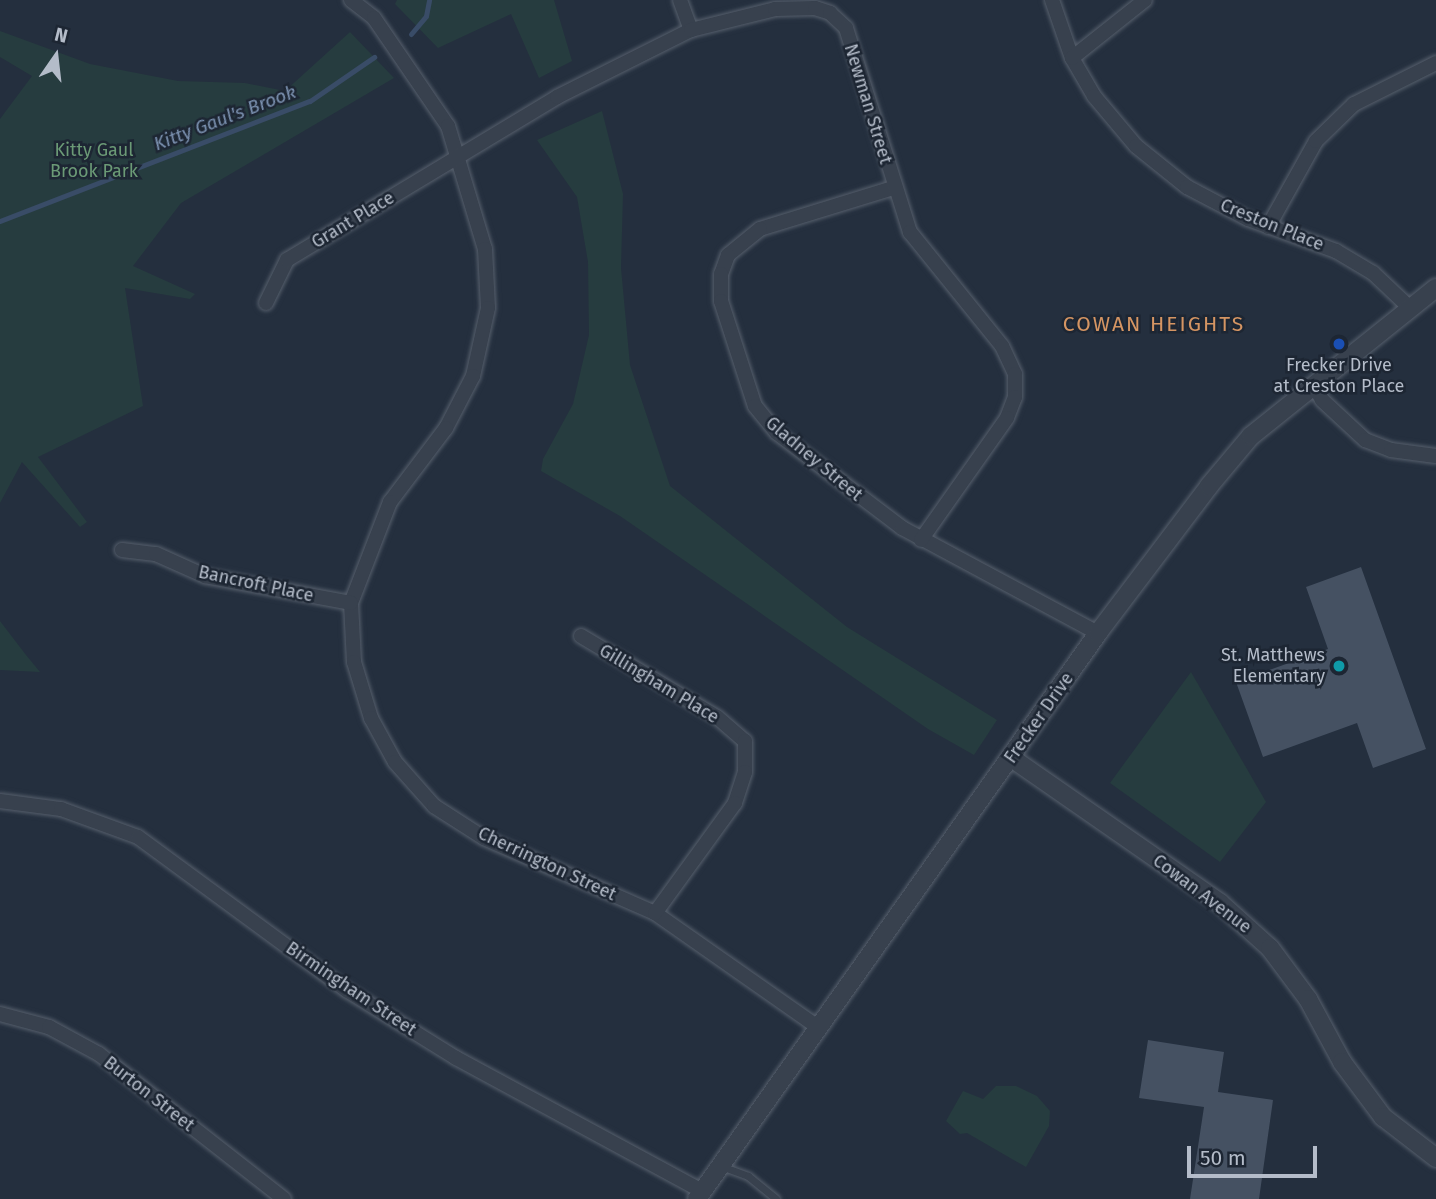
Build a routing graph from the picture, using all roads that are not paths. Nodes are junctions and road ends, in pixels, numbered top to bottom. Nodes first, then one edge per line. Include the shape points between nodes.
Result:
1 (351, 0) edge
2 (680, 0) edge
3 (1052, 0) edge
4 (1144, 0) edge
5 (691, 30) junction
6 (1072, 58) junction
7 (1436, 63) edge
8 (459, 155) junction
9 (893, 188) junction
10 (1268, 227) junction
11 (1436, 288) edge
12 (266, 303) dead end
13 (1409, 307) junction
14 (1314, 386) junction
15 (1436, 456) edge
16 (921, 540) junction
17 (122, 550) dead end
18 (351, 603) junction
19 (1098, 634) junction
20 (581, 636) dead end
21 (1013, 759) junction
22 (0, 801) edge
23 (655, 913) junction
24 (0, 1014) edge
25 (818, 1027) junction
26 (1436, 1158) edge
27 (721, 1166) junction
28 (700, 1195) edge
29 (285, 1199) edge
30 (776, 1199) edge

1 - 8 street, Cherrington Street via 374,18 449,126
2 - 5 street
3 - 6 street, Creston Place
4 - 6 street
5 - 8 street, Newman Street via 557,97
5 - 9 street, Newman Street via 775,9 815,8 830,13 846,28
6 - 10 street, Creston Place via 1094,96 1136,146 1186,187
7 - 10 street via 1354,104 1316,141
8 - 12 street, Grant Place via 287,260
8 - 18 street, Cherrington Street via 485,248 488,308 483,342 473,376 446,428 390,502
9 - 16 street, Newman Street via 915,239 1002,346 1015,374 1015,397 1007,418
9 - 16 street, Gladney Street via 750,234 724,264 720,292 751,395 768,424
10 - 13 street, Creston Place via 1336,251 1373,273
11 - 13 street, Frecker Drive
13 - 14 street, Frecker Drive
14 - 15 street via 1322,400 1365,440 1391,450
14 - 19 street, Frecker Drive via 1251,436
16 - 19 street, Gladney Street
17 - 18 street, Bancroft Place via 156,554 205,576
18 - 23 street, Cherrington Street via 354,662 371,718 395,762 433,806 484,838
19 - 21 street, Frecker Drive
20 - 23 street, Gillingham Place via 717,718 745,741 745,772 735,803
21 - 25 street, Frecker Drive via 996,776
21 - 26 street, Cowan Avenue via 1220,902 1270,948 1308,999 1342,1062 1383,1117
22 - 28 street, Birmingham Street via 61,809 138,837 348,991 456,1058
23 - 25 street, Cherrington Street
24 - 29 street, Burton Street via 48,1027 99,1054
25 - 27 street, Frecker Drive
27 - 28 street, Frecker Drive
27 - 30 lane via 748,1176

